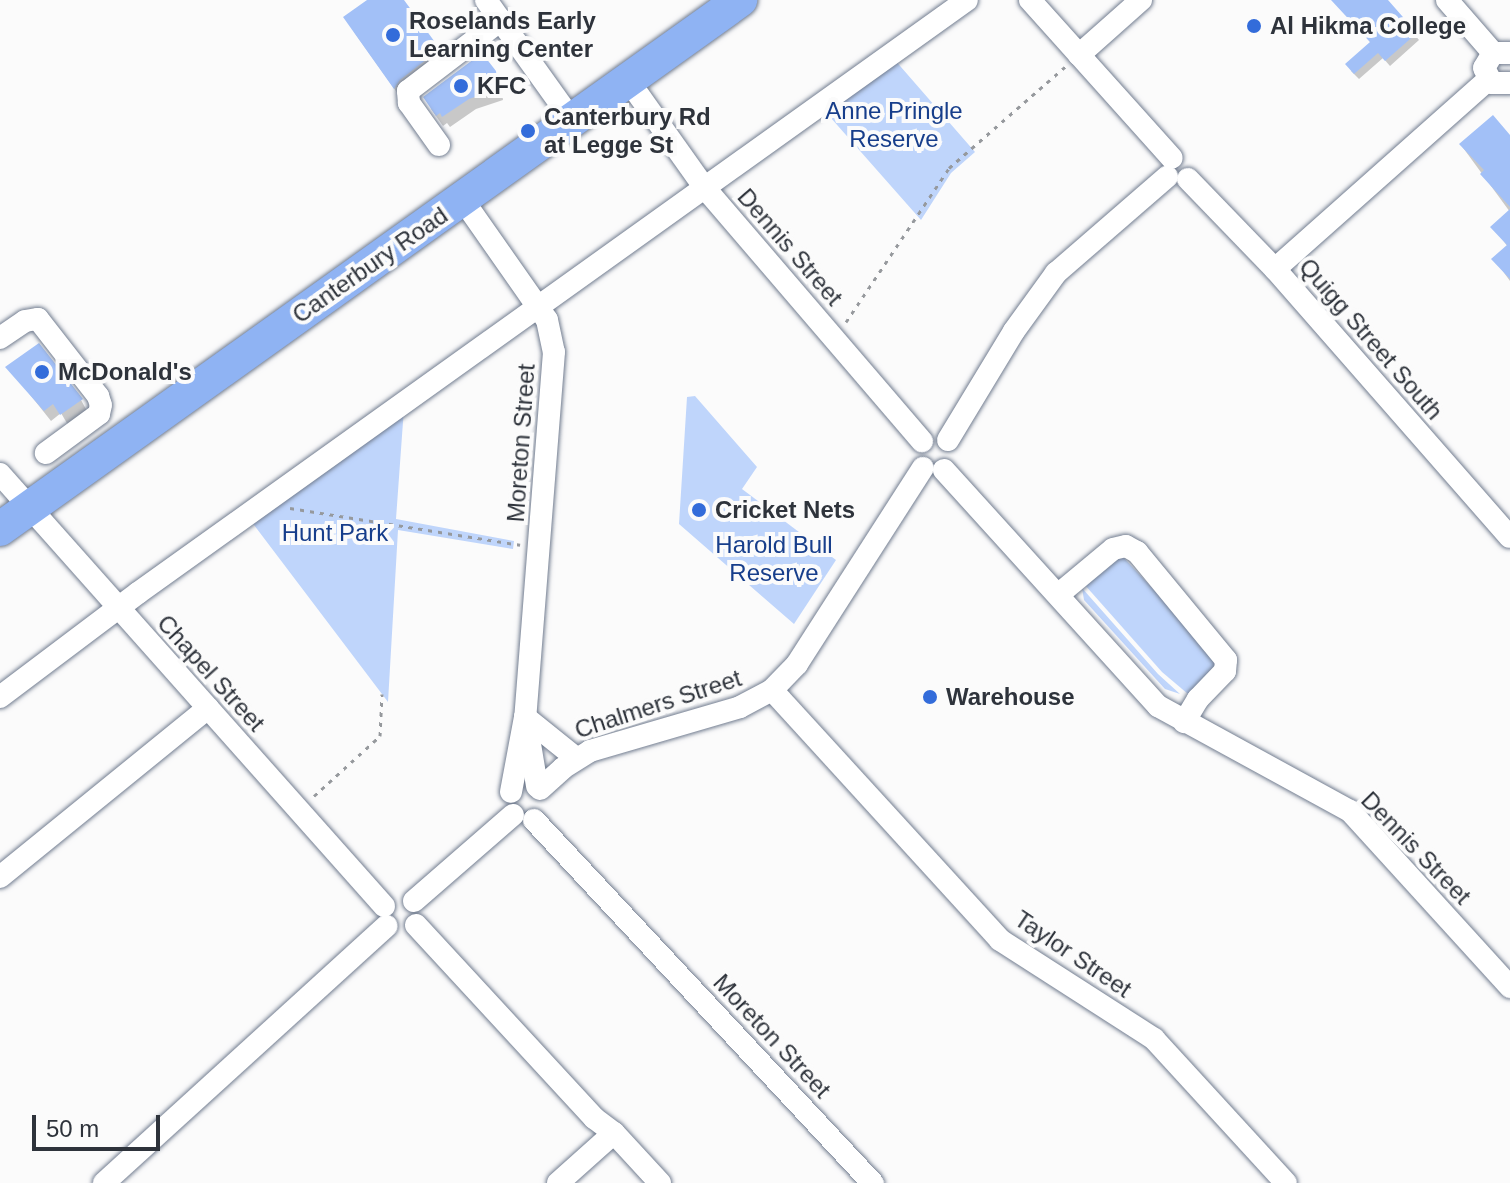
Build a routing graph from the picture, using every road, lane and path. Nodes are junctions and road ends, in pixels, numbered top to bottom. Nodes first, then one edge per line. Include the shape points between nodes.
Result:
1 (486, 0) edge
2 (740, 0) edge
3 (967, 0) edge
4 (1030, 0) edge
5 (1141, 0) edge
6 (1447, 0) edge
7 (501, 20) junction
8 (1501, 53) edge
9 (1079, 55) junction
10 (628, 80) junction
11 (1499, 82) edge
12 (572, 120) junction
13 (439, 145) dead end
14 (1176, 171) junction
15 (704, 187) junction
16 (463, 200) junction
17 (1275, 269) junction
18 (537, 305) junction
19 (8, 332) edge
20 (835, 339) junction
21 (0, 349) edge
22 (948, 440) junction
23 (922, 441) junction
24 (46, 453) dead end
25 (934, 469) junction
26 (0, 474) edge
27 (263, 503) junction
28 (29, 506) junction
29 (0, 529) edge
30 (1510, 537) edge
31 (539, 548) junction
32 (1059, 594) junction
33 (117, 608) junction
34 (772, 690) junction
35 (382, 694) dead end
36 (0, 697) edge
37 (208, 708) junction
38 (525, 717) junction
39 (1184, 722) junction
40 (576, 758) junction
41 (539, 788) junction
42 (511, 792) junction
43 (299, 810) junction
44 (524, 818) junction
45 (0, 877) edge
46 (414, 901) junction
47 (385, 916) junction
48 (416, 925) junction
49 (1510, 987) edge
50 (614, 1133) junction
51 (104, 1183) edge
52 (558, 1183) edge
53 (660, 1183) edge
54 (873, 1183) edge
55 (1286, 1183) edge

1 - 7 street
2 - 10 highway, Canterbury Road
3 - 15 street
4 - 9 street, Quigg Street South
5 - 9 street
6 - 8 street
7 - 12 street
7 - 13 street via 408,91 409,103
8 - 11 street via 1485,62
9 - 14 street, Quigg Street South
9 - 20 path via 949,168
10 - 12 highway, Canterbury Road
10 - 15 street, Dennis Street
11 - 17 street
12 - 16 highway, Canterbury Road
14 - 17 street, Quigg Street South
14 - 22 street via 1056,273
15 - 18 street
15 - 20 street, Dennis Street
16 - 18 street, Moreton Street
16 - 28 highway, Canterbury Road
17 - 30 street, Quigg Street South
18 - 27 street
18 - 31 street, Moreton Street via 554,352
19 - 21 street via 14,337
19 - 24 street via 31,319 44,323 101,405 99,414
20 - 23 street, Dennis Street
22 - 23 street via 932,435
22 - 25 street via 954,456
23 - 25 street via 917,451
25 - 32 street, Dennis Street
25 - 34 street, Chalmers Street via 797,664
26 - 28 street, Chapel Street
27 - 31 path
27 - 33 street
28 - 29 highway, Canterbury Road
28 - 33 street, Chapel Street
31 - 38 street, Moreton Street
32 - 39 street, Dennis Street via 1158,706
32 - 39 street via 1113,549 1126,546 1137,552 1226,660 1225,671
33 - 36 street
33 - 37 street, Chapel Street
34 - 40 street, Chalmers Street via 740,707
34 - 55 street, Taylor Street via 1000,940 1154,1039
35 - 43 path via 380,736
37 - 43 street, Chapel Street
37 - 45 street
38 - 40 street
38 - 41 street, Moreton Street
38 - 42 street, Moreton Street
39 - 49 street, Dennis Street via 1350,811
40 - 41 street, Chalmers Street
41 - 42 street via 526,784
41 - 44 street via 546,806
42 - 44 street via 508,804
43 - 47 street, Chapel Street
44 - 46 street
44 - 54 street, Moreton Street
46 - 47 street via 398,896
46 - 48 street
47 - 48 street via 401,933
47 - 51 street
48 - 50 street via 594,1118
50 - 52 street
50 - 53 street

